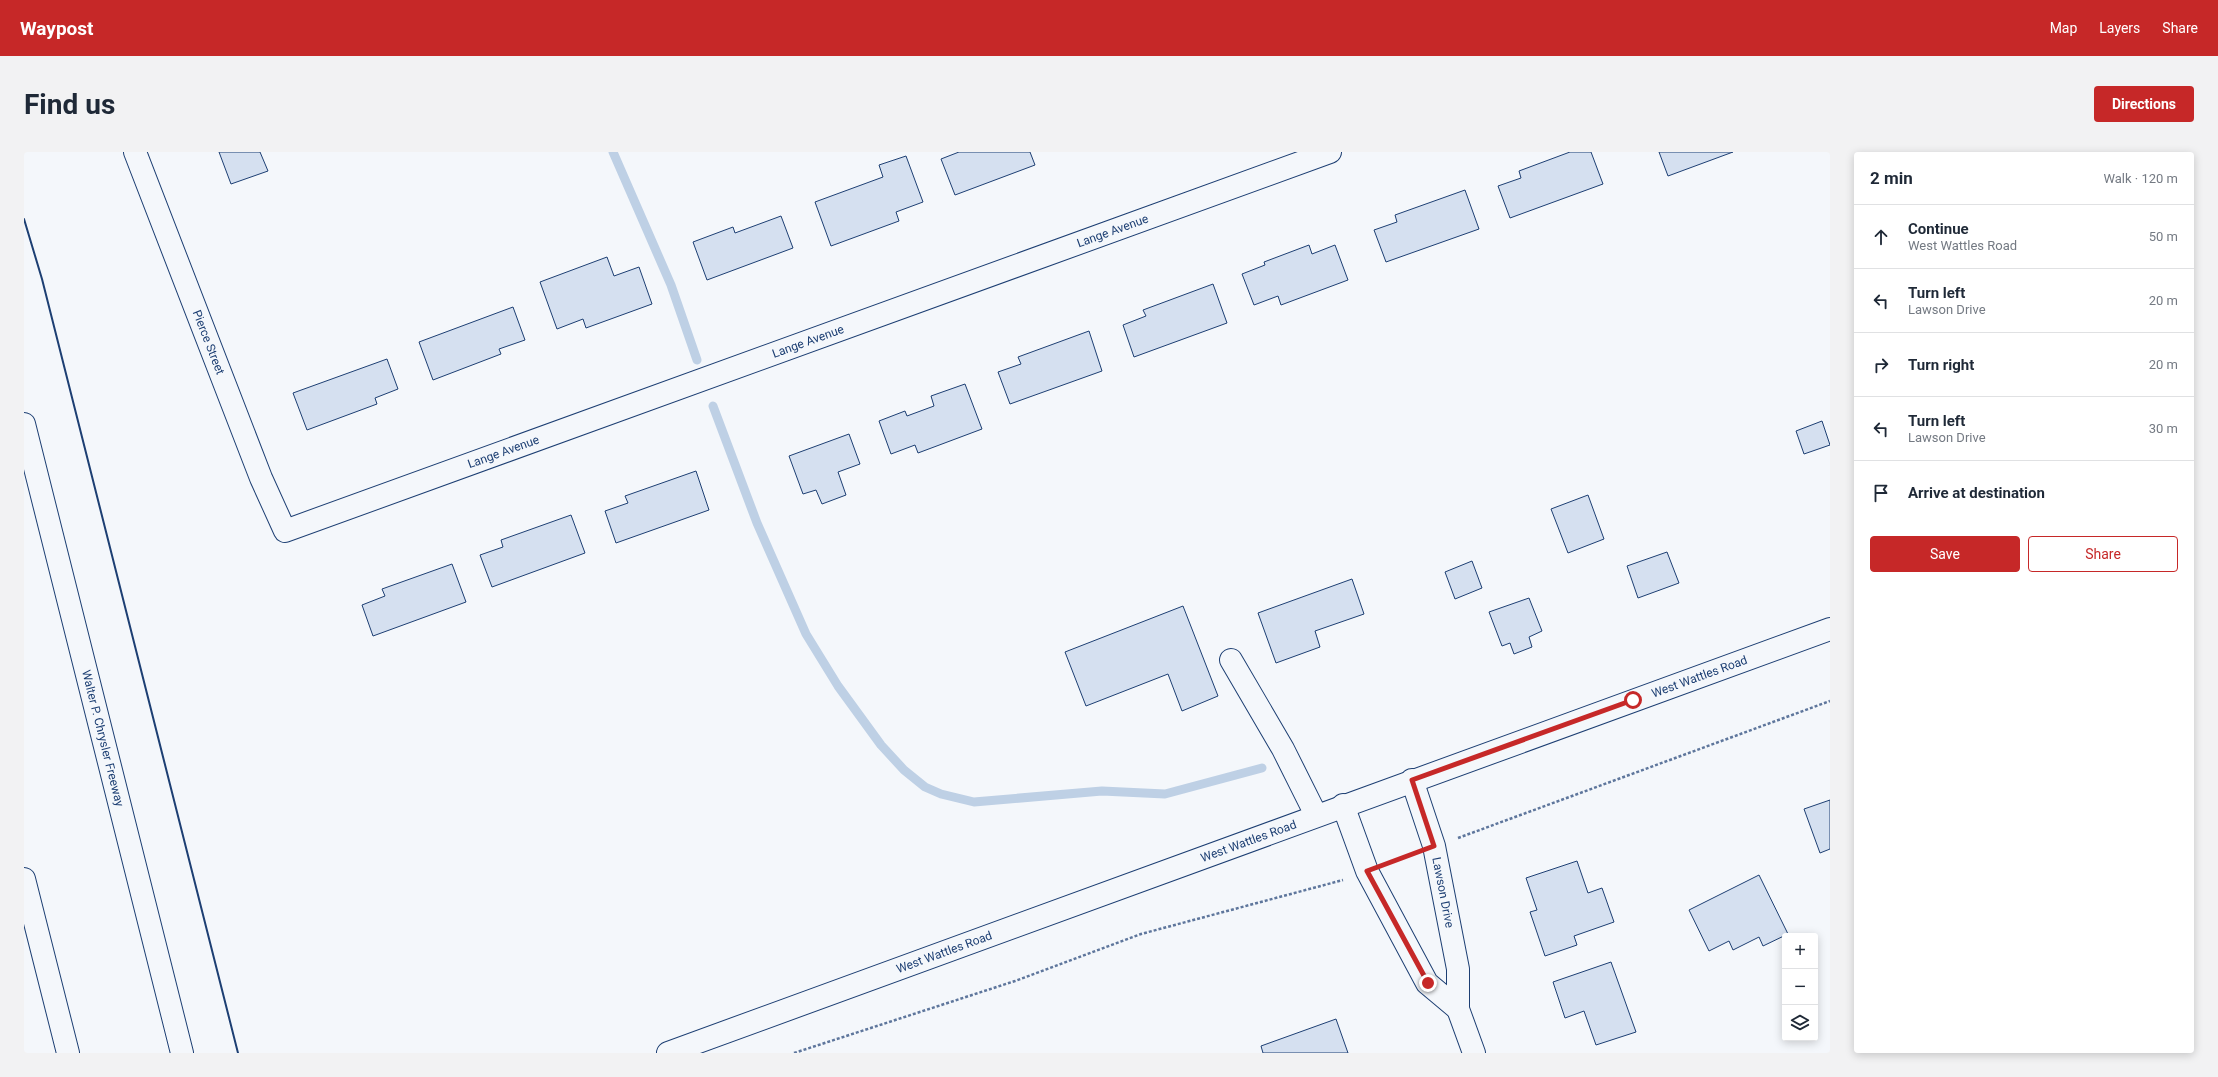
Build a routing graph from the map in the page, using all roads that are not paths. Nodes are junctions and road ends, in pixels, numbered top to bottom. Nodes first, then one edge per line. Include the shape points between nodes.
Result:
1 (135, 152) edge
2 (1330, 152) edge
3 (24, 424) edge
4 (285, 531) joint
5 (1830, 629) edge
6 (1231, 660) dead end
7 (1412, 780) junction
8 (1343, 805) junction
9 (1316, 815) junction
10 (24, 879) edge
11 (1458, 1009) junction
12 (68, 1053) edge
13 (182, 1053) edge
14 (668, 1053) edge
15 (1474, 1053) edge

1 - 4 main road, Pierce Street via 258,470
2 - 4 main road, Lange Avenue
3 - 13 main road, Walter P. Chrysler Freeway
5 - 7 main road, West Wattles Road
6 - 9 main road via 1283,749
7 - 8 main road, West Wattles Road
7 - 11 main road, Lawson Drive via 1434,846 1458,969
8 - 9 main road, West Wattles Road
8 - 11 main road, Lawson Drive via 1367,871 1428,983
9 - 14 main road, West Wattles Road
10 - 12 main road
11 - 15 main road, Lawson Drive

